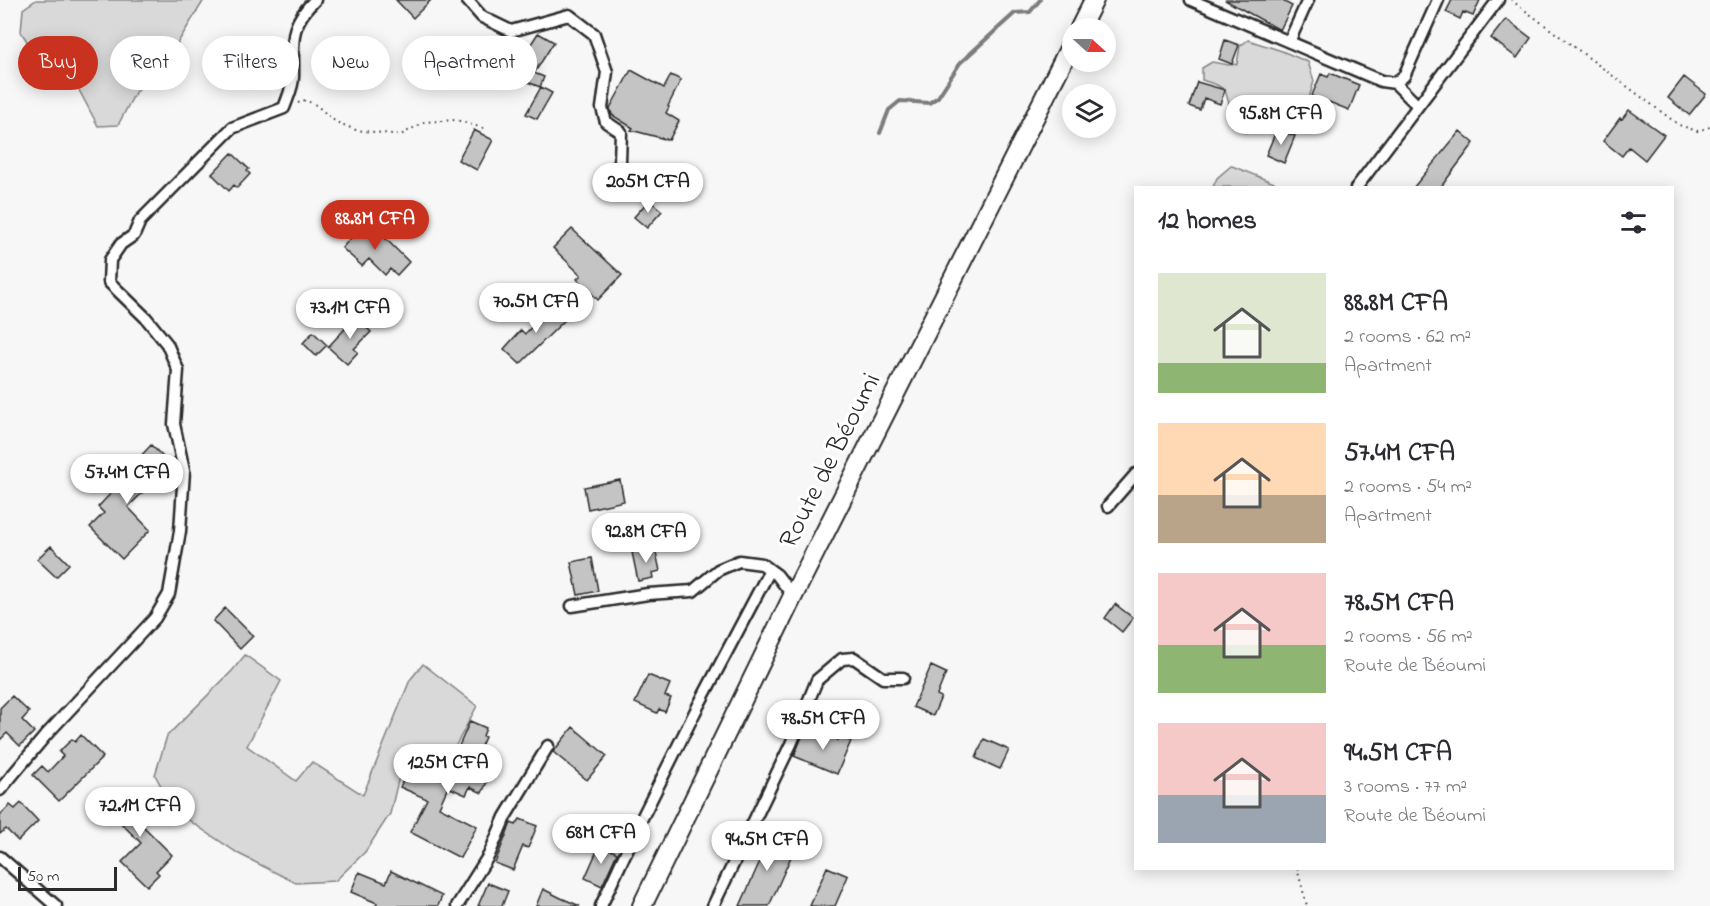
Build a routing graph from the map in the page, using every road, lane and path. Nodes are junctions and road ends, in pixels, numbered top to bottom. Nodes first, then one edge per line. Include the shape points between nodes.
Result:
1 (315, 0) edge
2 (467, 0) edge
3 (1094, 0) edge
4 (1191, 0) edge
5 (1308, 0) edge
6 (1438, 0) edge
7 (1498, 0) edge
8 (1511, 0) edge
9 (1085, 18) edge
10 (1289, 42) junction
11 (1062, 63) edge
12 (1395, 83) junction
13 (1417, 105) junction
14 (284, 108) junction
15 (1710, 127) edge
16 (486, 129) dead end
17 (1357, 186) edge
18 (619, 191) dead end
19 (1134, 476) edge
20 (1108, 506) dead end
21 (770, 570) junction
22 (793, 596) junction
23 (572, 606) dead end
24 (903, 678) dead end
25 (548, 746) dead end
26 (0, 790) edge
27 (0, 857) edge
28 (1298, 870) edge
29 (56, 906) edge
30 (457, 906) edge
31 (601, 906) edge
32 (642, 906) edge
33 (712, 906) edge
34 (1307, 906) edge

1 - 14 street via 303,11 293,32 293,79
2 - 18 street via 482,17 511,31 569,15 594,34 607,72 602,108 606,122 621,132
3 - 9 main road
4 - 10 street
5 - 10 street
6 - 12 street via 1404,76
7 - 13 street
8 - 15 path via 1679,125 1697,131
10 - 12 street via 1381,81
11 - 22 main road, Route de Béoumi
12 - 13 street
13 - 17 street
14 - 16 path via 305,100 336,122 356,130 401,135 424,122 456,120
14 - 26 street via 232,128 140,221 134,235 121,244 110,260 109,282 167,344 178,370 174,424 184,471 183,508 169,594 155,618
19 - 20 street
21 - 22 street
21 - 23 street via 762,564 739,561 718,570 693,591
21 - 31 street
22 - 32 main road, Route de Béoumi
24 - 33 street via 883,678 854,658 842,658 817,680 791,744
25 - 30 street
27 - 29 street
28 - 34 path

